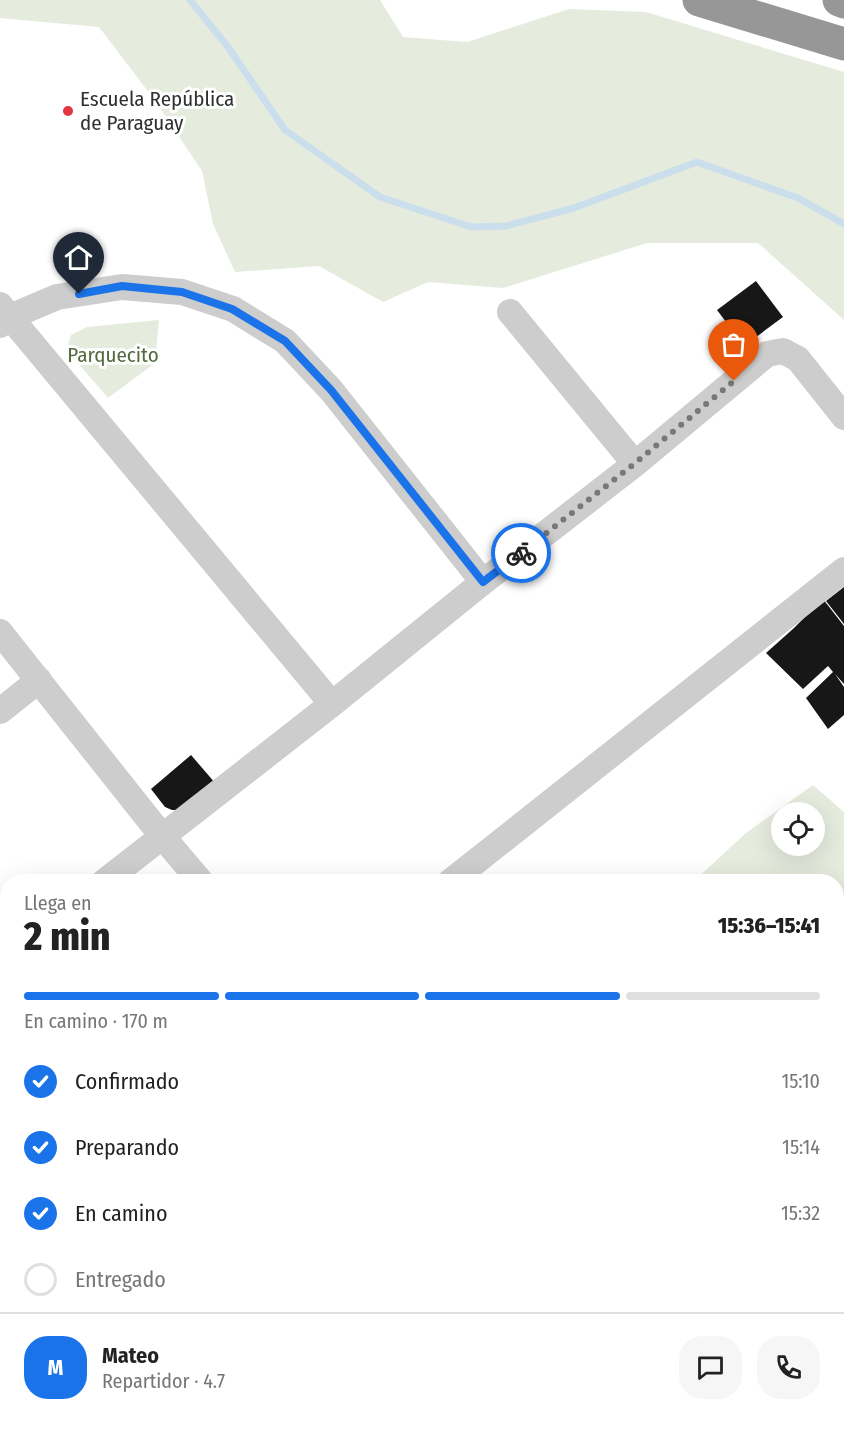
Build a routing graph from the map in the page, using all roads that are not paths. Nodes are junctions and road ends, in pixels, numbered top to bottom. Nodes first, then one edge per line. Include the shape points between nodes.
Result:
1 (699, 0) edge
2 (838, 0) edge
3 (844, 2) edge
4 (844, 44) edge
5 (510, 312) dead end
6 (3, 315) edge
7 (844, 417) edge
8 (634, 464) junction
9 (844, 570) edge
10 (483, 582) junction
11 (0, 632) edge
12 (39, 680) junction
13 (332, 704) junction
14 (0, 711) edge
15 (162, 836) junction
16 (114, 874) edge
17 (194, 874) edge
18 (460, 874) edge

1 - 4 highway
2 - 3 highway
5 - 8 street
6 - 10 street via 57,297 122,286 182,292 232,309 285,341 331,390
6 - 13 street
7 - 8 street via 798,359 783,351 767,354
8 - 10 street
9 - 18 street
10 - 13 street
11 - 12 street
12 - 14 street
12 - 15 street
13 - 15 street
15 - 16 street
15 - 17 street

